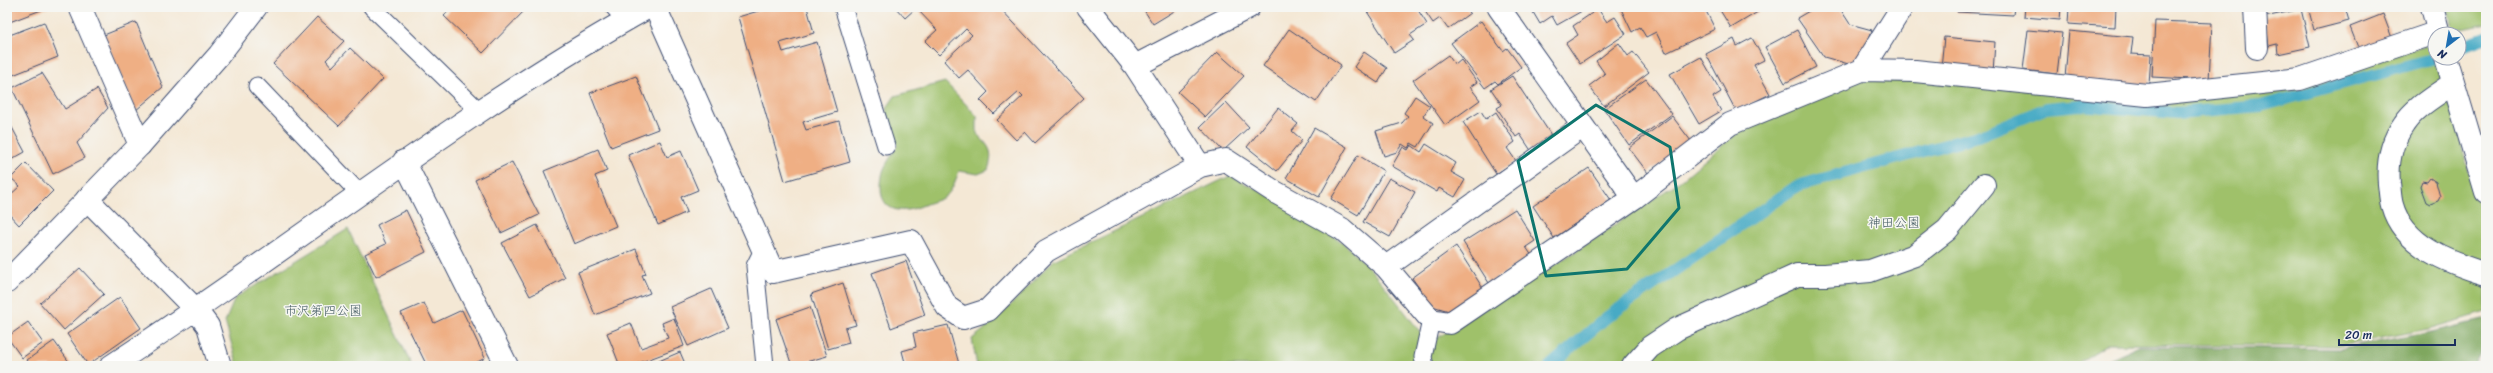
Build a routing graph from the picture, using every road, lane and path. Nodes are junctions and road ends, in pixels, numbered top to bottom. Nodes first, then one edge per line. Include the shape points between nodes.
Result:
1 (80, 7) edge
2 (256, 7) edge
3 (372, 7) edge
4 (649, 7) edge
5 (656, 7) edge
6 (843, 7) edge
7 (1088, 7) edge
8 (1249, 7) edge
9 (1902, 7) edge
10 (2255, 7) edge
11 (2432, 7) edge
12 (1499, 8) dead end
13 (620, 14) edge
14 (2436, 26) edge
15 (2427, 37) edge
16 (2257, 48) dead end
17 (1135, 66) junction
18 (2448, 66) edge
19 (1862, 70) junction
20 (2453, 83) junction
21 (257, 86) dead end
22 (478, 110) junction
23 (1582, 127) junction
24 (140, 145) junction
25 (886, 146) dead end
26 (404, 161) junction
27 (1200, 166) junction
28 (1984, 185) dead end
29 (2486, 192) edge
30 (359, 193) junction
31 (1634, 198) junction
32 (87, 199) junction
33 (763, 250) junction
34 (1386, 266) junction
35 (2486, 274) edge
36 (8, 276) edge
37 (196, 310) junction
38 (1431, 320) junction
39 (111, 366) edge
40 (220, 366) edge
41 (507, 366) edge
42 (765, 366) edge
43 (1425, 366) edge
44 (1633, 366) edge

1 - 24 street
2 - 24 street via 219,55
3 - 22 lane
4 - 13 street
5 - 33 street
6 - 25 lane
7 - 17 street
8 - 17 street
9 - 19 street
10 - 16 street
11 - 14 street
12 - 23 street
13 - 22 street
15 - 19 street via 2300,78 2260,77 2147,95 1915,71
17 - 27 street
18 - 20 street
19 - 31 street via 1730,124
20 - 29 street
20 - 35 street via 2420,107 2405,122 2391,145 2388,176 2392,206 2405,230 2419,244 2438,256
21 - 30 lane
22 - 26 street
23 - 31 street
23 - 34 street
24 - 32 street
26 - 30 street
26 - 41 street
27 - 33 street via 1046,251 988,310 963,318 947,307 911,241 773,272
27 - 34 street via 1226,160 1342,229
28 - 44 street via 1947,230 1915,255 1870,271 1797,275 1677,329 1650,347
30 - 37 street
31 - 38 street via 1450,323
32 - 36 street
32 - 37 street
33 - 42 lane via 755,266
34 - 38 street
37 - 39 street
37 - 40 street via 208,326
38 - 43 lane via 1423,357

